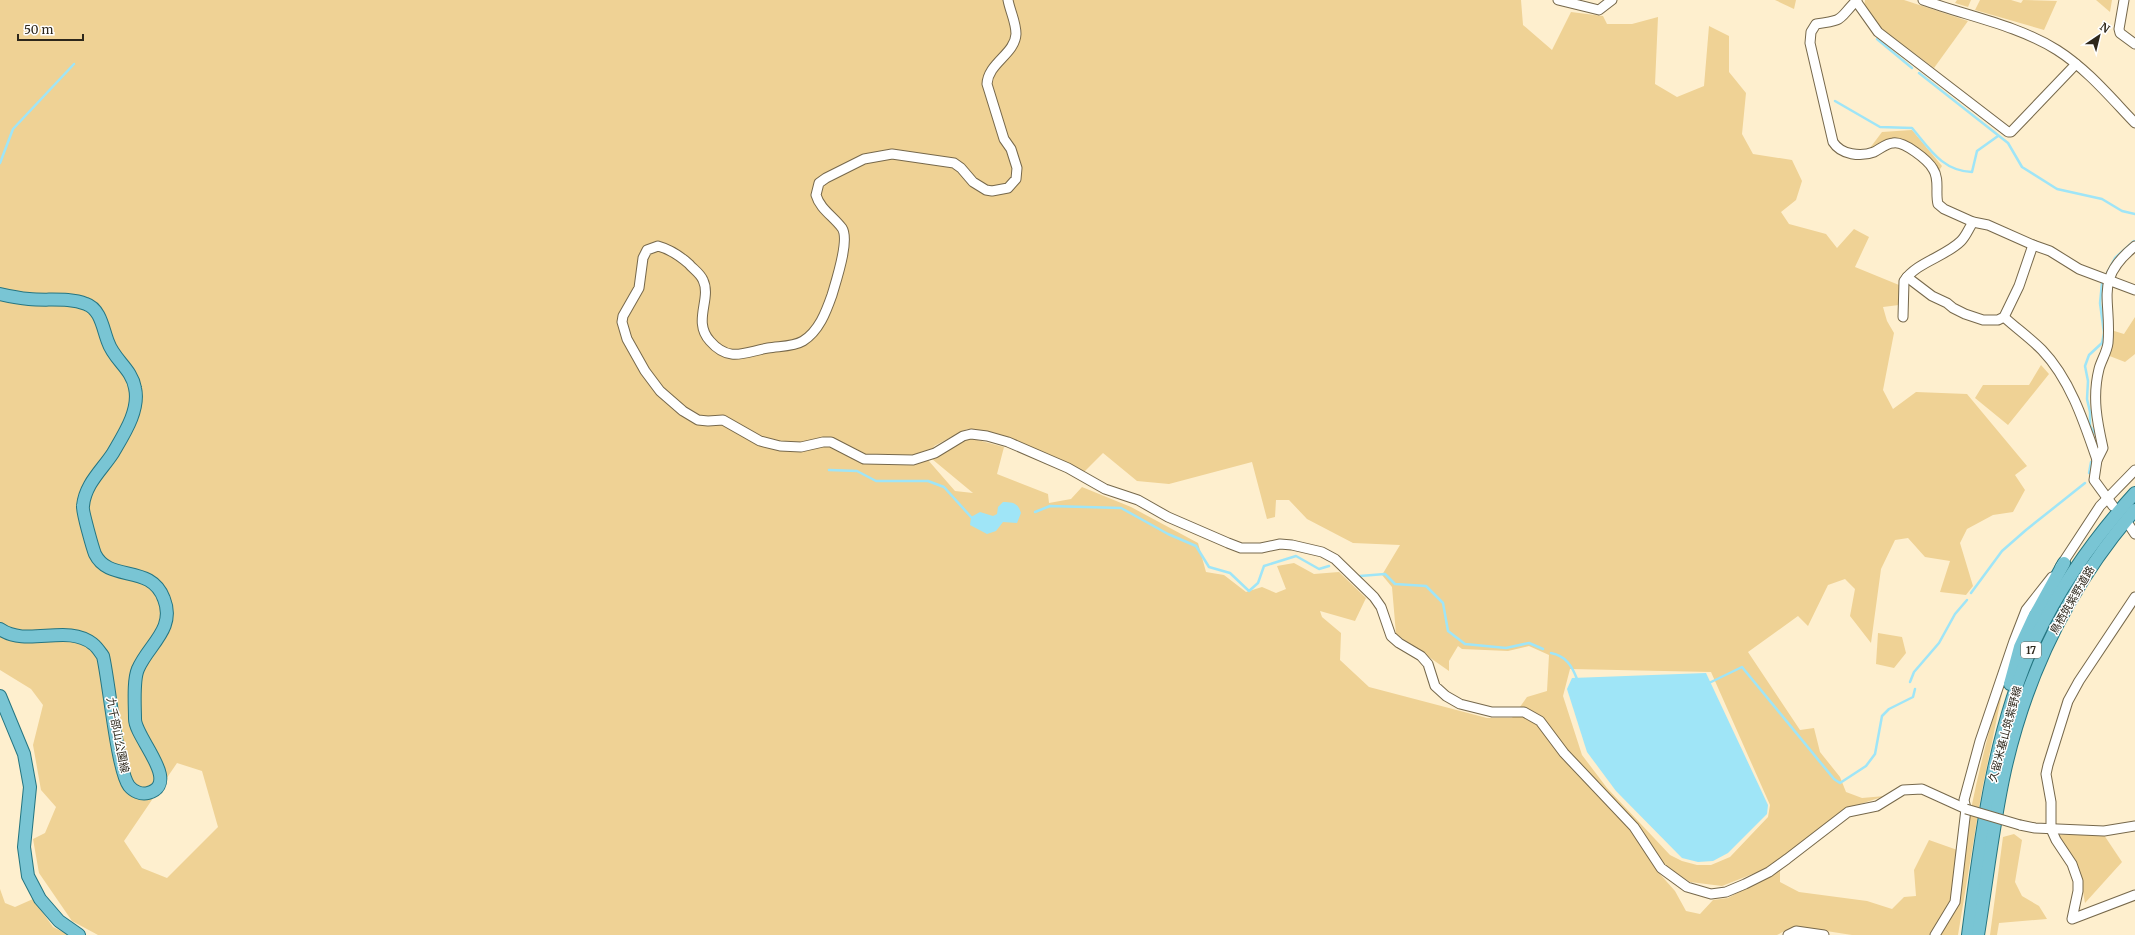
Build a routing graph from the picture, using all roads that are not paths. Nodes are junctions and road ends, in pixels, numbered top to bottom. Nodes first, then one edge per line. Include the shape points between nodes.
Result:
1 (1008, 0) edge
2 (1558, 0) edge
3 (1612, 0) edge
4 (1857, 0) edge
5 (1923, 0) edge
6 (2124, 0) edge
7 (2135, 44) edge
8 (2076, 64) junction
9 (2135, 123) edge
10 (1973, 222) junction
11 (2033, 245) junction
12 (2135, 246) edge
13 (1907, 278) junction
14 (2110, 280) junction
15 (2135, 290) edge
16 (0, 294) edge
17 (1903, 317) dead end
18 (2004, 318) junction
19 (2096, 460) junction
20 (2135, 470) edge
21 (2135, 493) edge
22 (2110, 502) junction
23 (2135, 510) edge
24 (2129, 526) dead end
25 (2135, 534) edge
26 (2064, 563) junction
27 (2135, 597) edge
28 (0, 629) edge
29 (0, 696) edge
30 (2005, 727) junction
31 (1966, 809) junction
32 (2135, 826) edge
33 (2051, 829) junction
34 (2135, 895) edge
35 (79, 935) edge
36 (1788, 935) edge
37 (1824, 935) edge
38 (1935, 935) edge
39 (1968, 935) edge
40 (1978, 935) edge

1 - 31 street via 1016,34 1014,42 991,69 987,76 987,84 1004,140 1011,149 1017,168 1016,179 1008,188 992,191 979,186 954,163 892,154 864,159 819,183 816,195 822,207 842,229 845,240 826,311 818,325 803,341 739,356 718,349 704,334 702,327 704,280 684,260 667,248 658,246 647,250 643,258 639,288 622,316 622,322 627,339 646,371 660,391 683,411 698,420 723,420 760,441 800,447 831,442 864,459 914,460 935,453 963,436 987,436 1008,442 1068,468 1105,489 1138,500 1213,538 1234,545 1261,548 1280,544 1322,552 1335,559 1374,597 1381,607 1391,636 1421,656 1428,664 1435,686 1446,696 1460,704 1492,712 1524,712 1536,718 1582,773 1634,828 1661,868 1686,887 1698,892 1726,892 1745,884 1781,863 1848,812 1877,806 1903,790 1922,789
2 - 3 street via 1599,10
4 - 8 street via 1878,32 2008,132 2011,132
4 - 10 street via 1839,21 1816,24 1811,32 1810,43 1833,142 1840,151 1853,154 1872,153 1893,142 1901,143 1924,159 1933,169 1937,179 1938,204
5 - 8 street via 2017,30 2045,43
6 - 7 street via 2119,29 2120,33
8 - 9 street
10 - 11 street via 1988,225
10 - 13 street via 1961,242
11 - 14 street via 2050,251 2079,269
11 - 18 street via 2019,286
12 - 14 street via 2117,263
13 - 17 street via 1904,282
13 - 18 street via 1932,296 1965,314 1983,320
14 - 15 street
14 - 19 street via 2106,290 2108,345 2099,368 2094,410 2103,448
16 - 28 main road, 九千部山公園線 via 88,304 97,313 108,345 132,376 136,390 135,411 113,453 91,480 82,507 95,554 102,563 112,569 144,576 154,583 163,596 168,610 162,634 138,669 136,678 136,727 160,769 161,780 157,787 144,794 129,786 121,760 103,656 94,644 84,638 65,635 17,636
18 - 19 street via 2041,349 2050,360 2081,415
19 - 22 street via 2094,480
20 - 22 street
21 - 30 main road, 久留米基山筑紫野線 / 17 via 2099,536 2052,607 2034,641
22 - 26 street via 2083,529
23 - 40 main road, 鳥栖筑紫野道路 / 17 via 2108,541 2062,614 2022,708 2005,770
24 - 25 street
26 - 30 main road via 2032,619 2020,647 2009,690
26 - 31 street via 2026,610 1980,740 1964,800
27 - 33 street via 2079,681 2065,707 2046,774
29 - 35 main road via 24,754 30,787 24,847 28,876 40,899 59,921
30 - 39 main road, 久留米基山筑紫野線 / 17 via 1981,833
31 - 33 street, bridge via 2020,825
31 - 38 street via 1955,902
32 - 33 street via 2104,831
33 - 34 street via 2072,864 2078,881 2072,919
36 - 37 street via 1796,931

